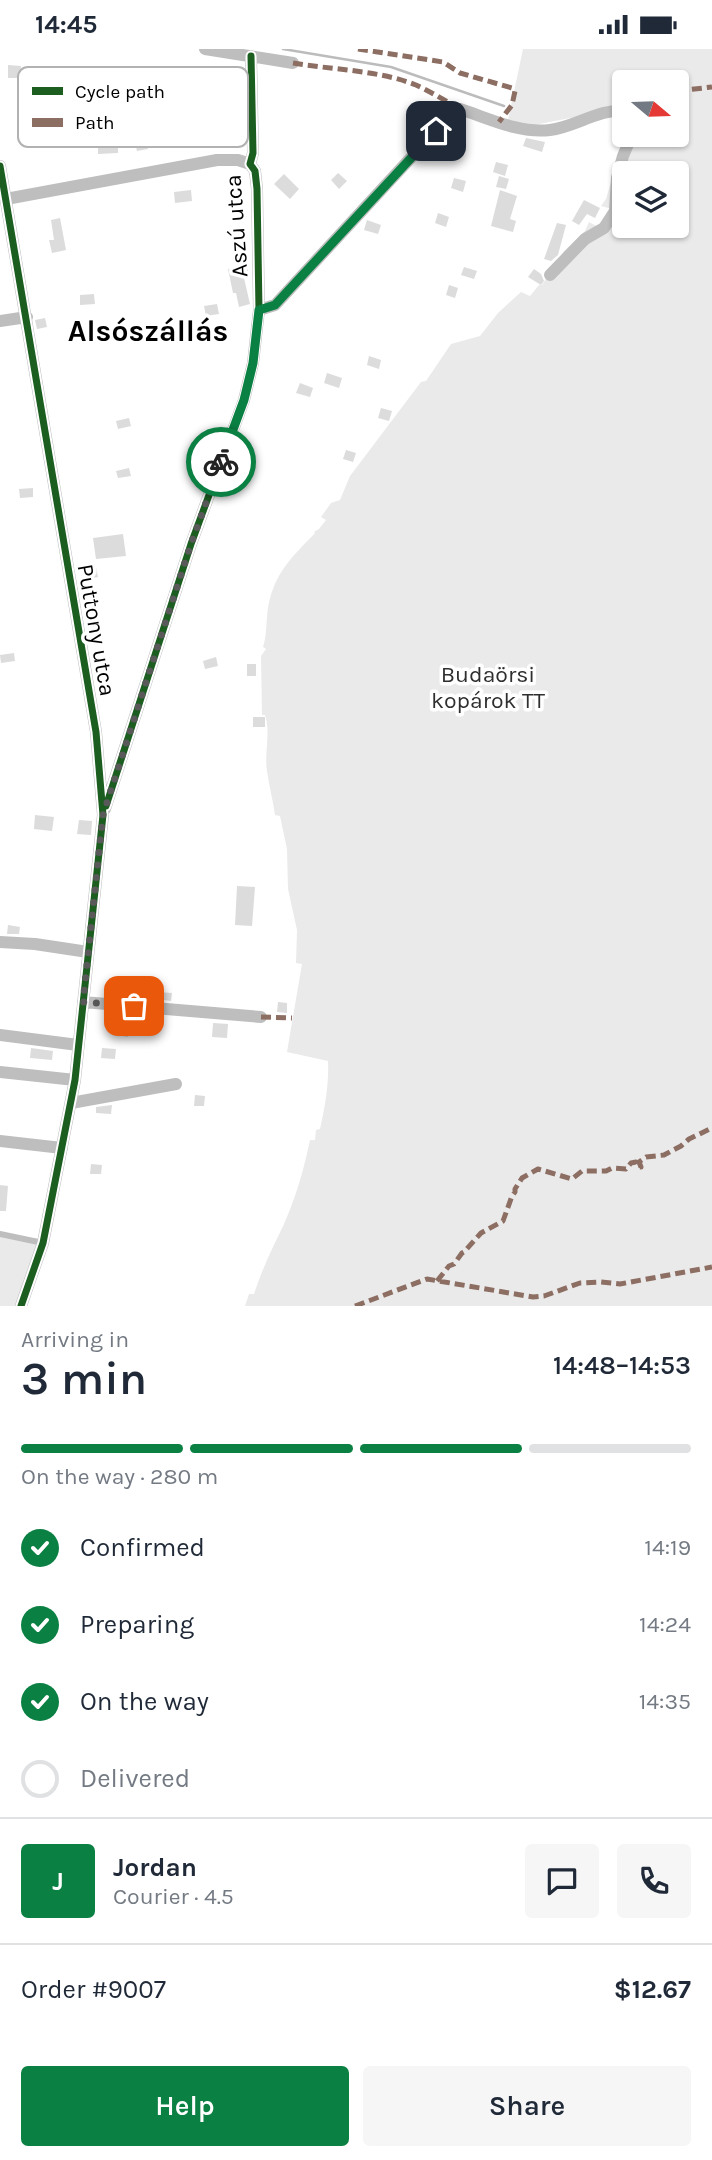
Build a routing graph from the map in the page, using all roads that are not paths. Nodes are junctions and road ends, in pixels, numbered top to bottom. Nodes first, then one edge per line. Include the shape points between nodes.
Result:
1 (205, 49) edge
2 (251, 56) junction
3 (293, 63) dead end
4 (612, 113) edge
5 (627, 147) edge
6 (250, 164) junction
7 (0, 166) edge
8 (6, 199) junction
9 (5, 223) edge
10 (550, 275) dead end
11 (259, 310) junction
12 (27, 317) junction
13 (0, 321) edge
14 (103, 815) junction
15 (0, 943) edge
16 (88, 952) junction
17 (83, 1002) junction
18 (261, 1017) dead end
19 (0, 1035) edge
20 (78, 1045) junction
21 (0, 1072) edge
22 (75, 1080) junction
23 (176, 1084) dead end
24 (71, 1103) junction
25 (0, 1141) edge
26 (62, 1148) junction
27 (0, 1234) edge
28 (43, 1243) junction
29 (21, 1306) edge

1 - 2 street
2 - 3 street
2 - 6 street, Aszú utca
4 - 11 street via 550,130 526,129 454,111 275,305
5 - 10 street via 617,178 615,211 604,228 585,239
6 - 8 street via 217,160
6 - 11 street, Aszú utca via 257,189
7 - 8 street, Puttony utca
8 - 9 street, Puttony utca
9 - 12 street, Puttony utca
11 - 14 street, Aszú utca via 244,400 191,544
12 - 13 street
12 - 14 street, Puttony utca via 96,732
14 - 16 street, Puttony utca
15 - 16 street
16 - 17 street, Puttony utca
17 - 18 street
17 - 20 street, Puttony utca
19 - 20 street
20 - 22 street, Puttony utca
21 - 22 street
22 - 24 street, Puttony utca
23 - 24 street
24 - 26 street, Puttony utca
25 - 26 street
26 - 28 street, Puttony utca
27 - 28 lane
28 - 29 street, Puttony utca

